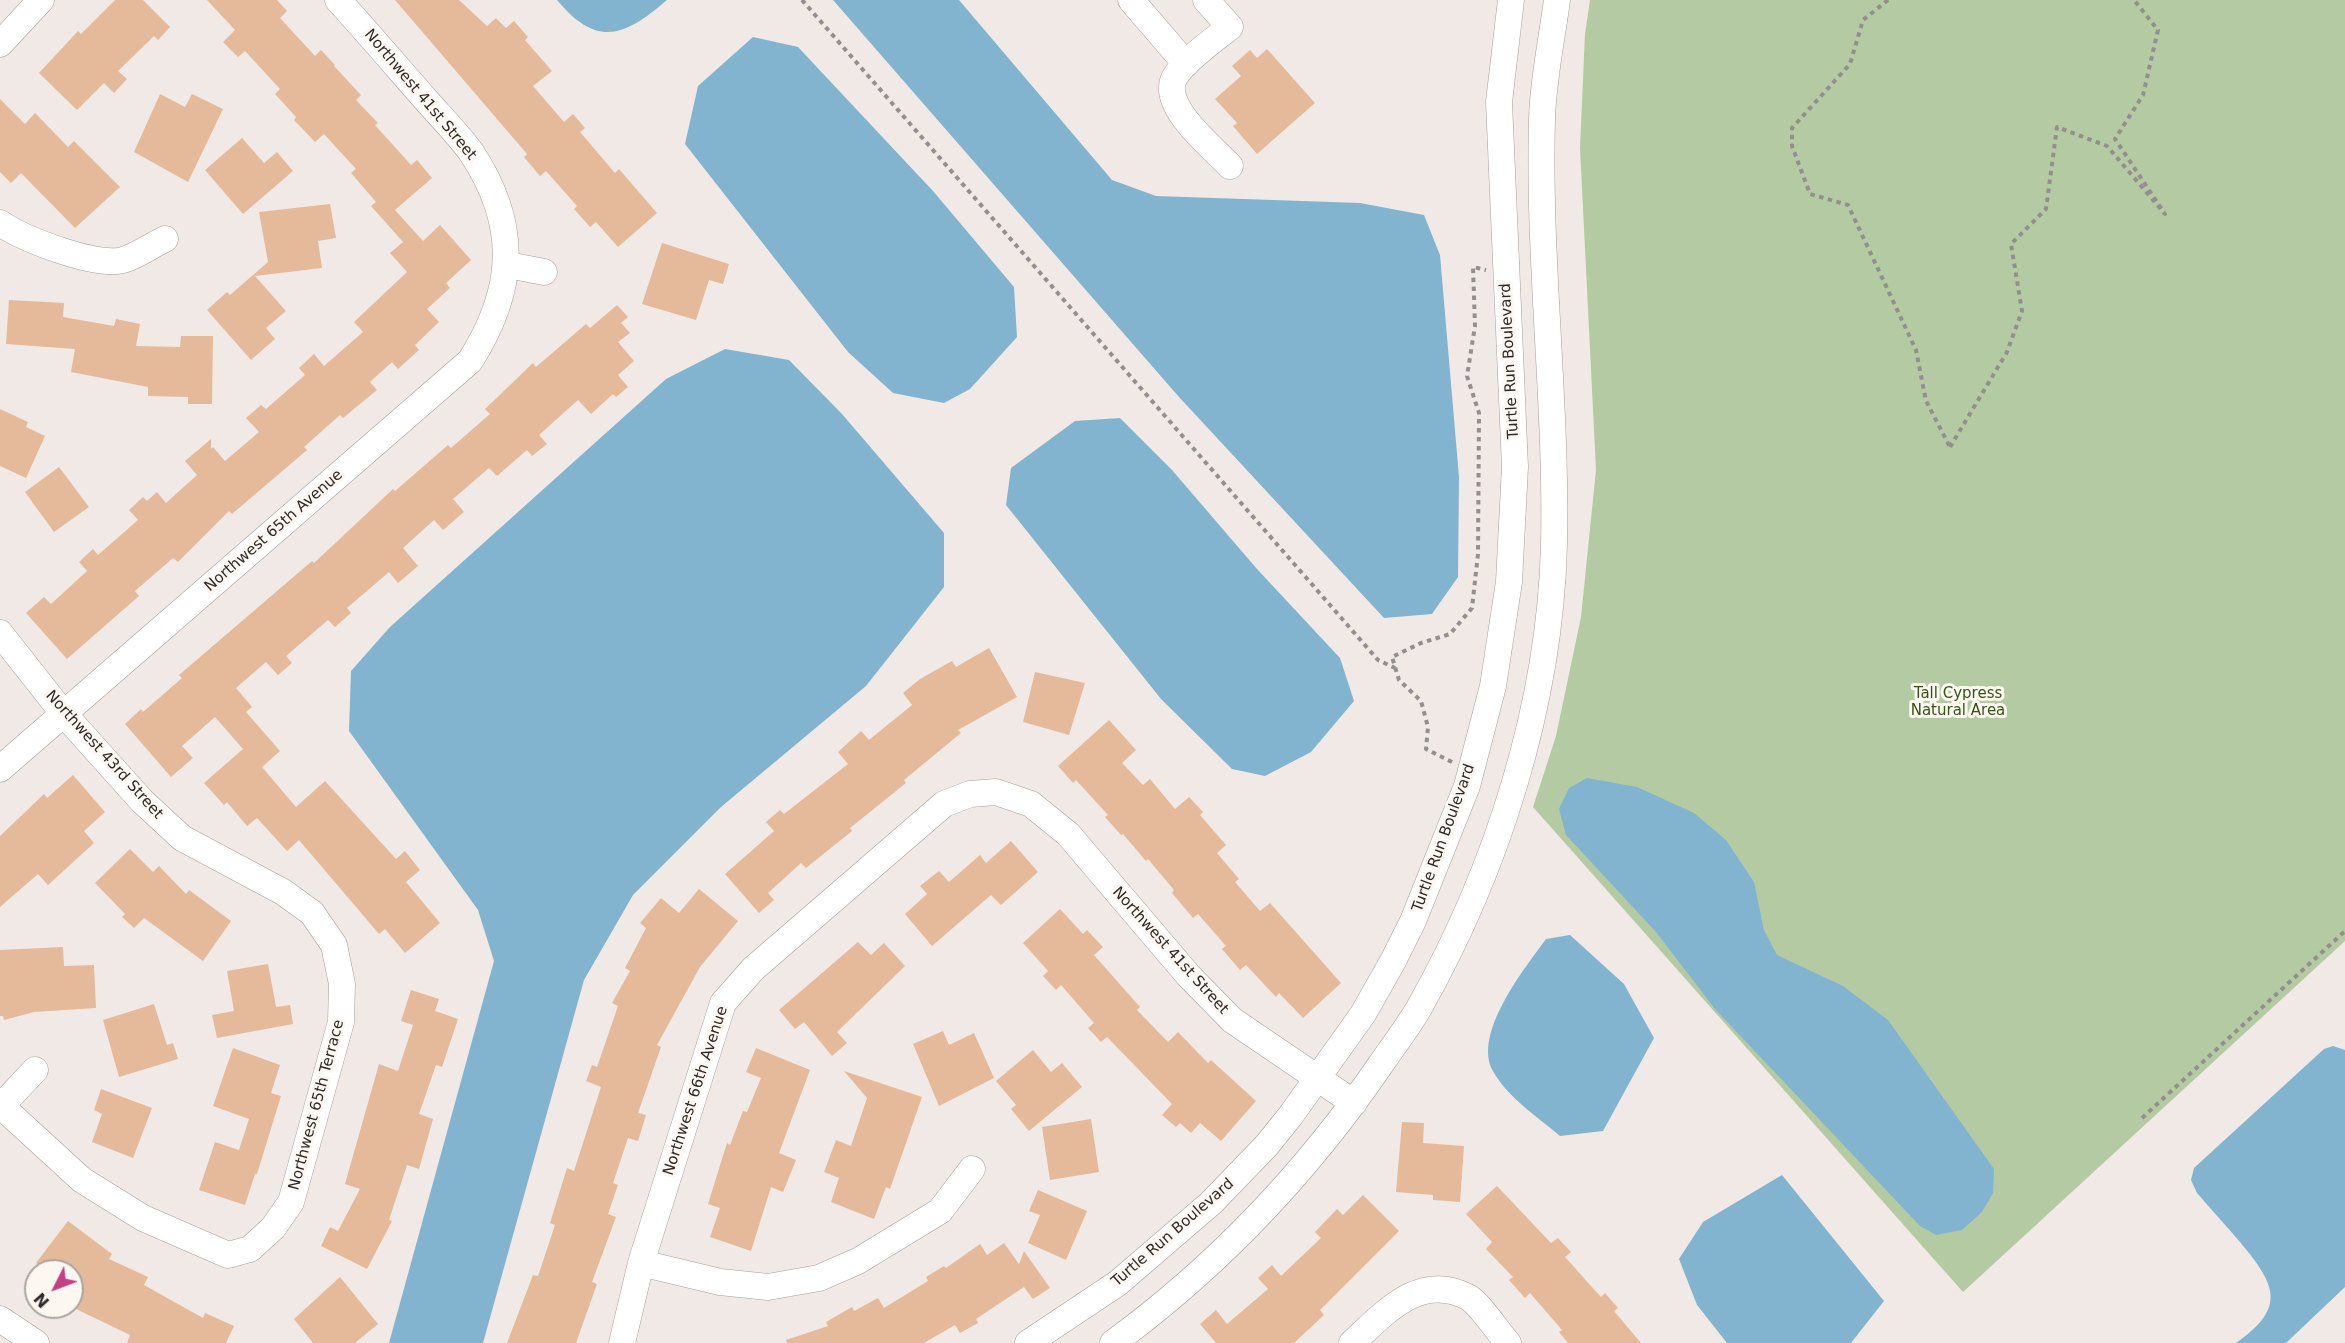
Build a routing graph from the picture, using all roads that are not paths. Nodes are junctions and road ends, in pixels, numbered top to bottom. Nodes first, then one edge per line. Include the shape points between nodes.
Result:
1 (40, 0) edge
2 (338, 0) edge
3 (1131, 0) edge
4 (1206, 0) edge
5 (1511, 0) edge
6 (1557, 0) edge
7 (0, 44) edge
8 (1186, 64) junction
9 (1230, 166) dead end
10 (0, 223) edge
11 (165, 239) dead end
12 (508, 265) junction
13 (544, 272) dead end
14 (0, 633) edge
15 (63, 713) junction
16 (0, 769) edge
17 (996, 792) joint
18 (334, 945) joint
19 (35, 1070) dead end
20 (1316, 1079) junction
21 (1354, 1103) junction
22 (0, 1105) edge
23 (972, 1169) dead end
24 (641, 1263) junction
25 (0, 1319) edge
26 (36, 1343) edge
27 (622, 1343) edge
28 (1028, 1343) edge
29 (1113, 1343) edge
30 (1352, 1343) edge
31 (1508, 1343) edge

1 - 7 street
2 - 12 street, Northwest 41st Street via 470,151 490,184 504,223
3 - 8 street
4 - 8 street via 1230,27
5 - 20 street, Turtle Run Boulevard via 1499,102 1515,467 1509,582 1493,686 1467,786 1413,921 1363,1014
6 - 21 street via 1542,115 1554,548 1546,642 1532,714 1508,802 1470,906 1418,1009
8 - 9 street via 1173,80 1172,96 1178,110
10 - 11 street via 54,249 97,259 122,260
12 - 13 street
12 - 15 street, Northwest 65th Avenue via 498,308 470,361
14 - 15 street, Northwest 43rd Street
15 - 16 street, Northwest 65th Avenue
15 - 18 street, Northwest 43rd Street via 142,801 182,838 283,892 312,914
17 - 20 street, Northwest 41st Street via 1031,804 1068,834 1188,975 1232,1020
17 - 24 street, Northwest 66th Avenue via 970,794 944,804 753,969 723,1003
18 - 22 street, Northwest 65th Terrace via 342,984 341,1022 291,1202 273,1228 250,1249 228,1255 143,1218 82,1180
19 - 22 street
20 - 21 street, Northwest 41st Street
20 - 28 street, Turtle Run Boulevard via 1267,1145 1211,1203 1118,1283
21 - 29 street via 1291,1181 1222,1253 1163,1306
23 - 24 street via 940,1211 858,1261 819,1278 768,1287 720,1282
24 - 27 street, Northwest 66th Avenue
25 - 26 street
30 - 31 street via 1402,1298 1437,1288 1469,1298

